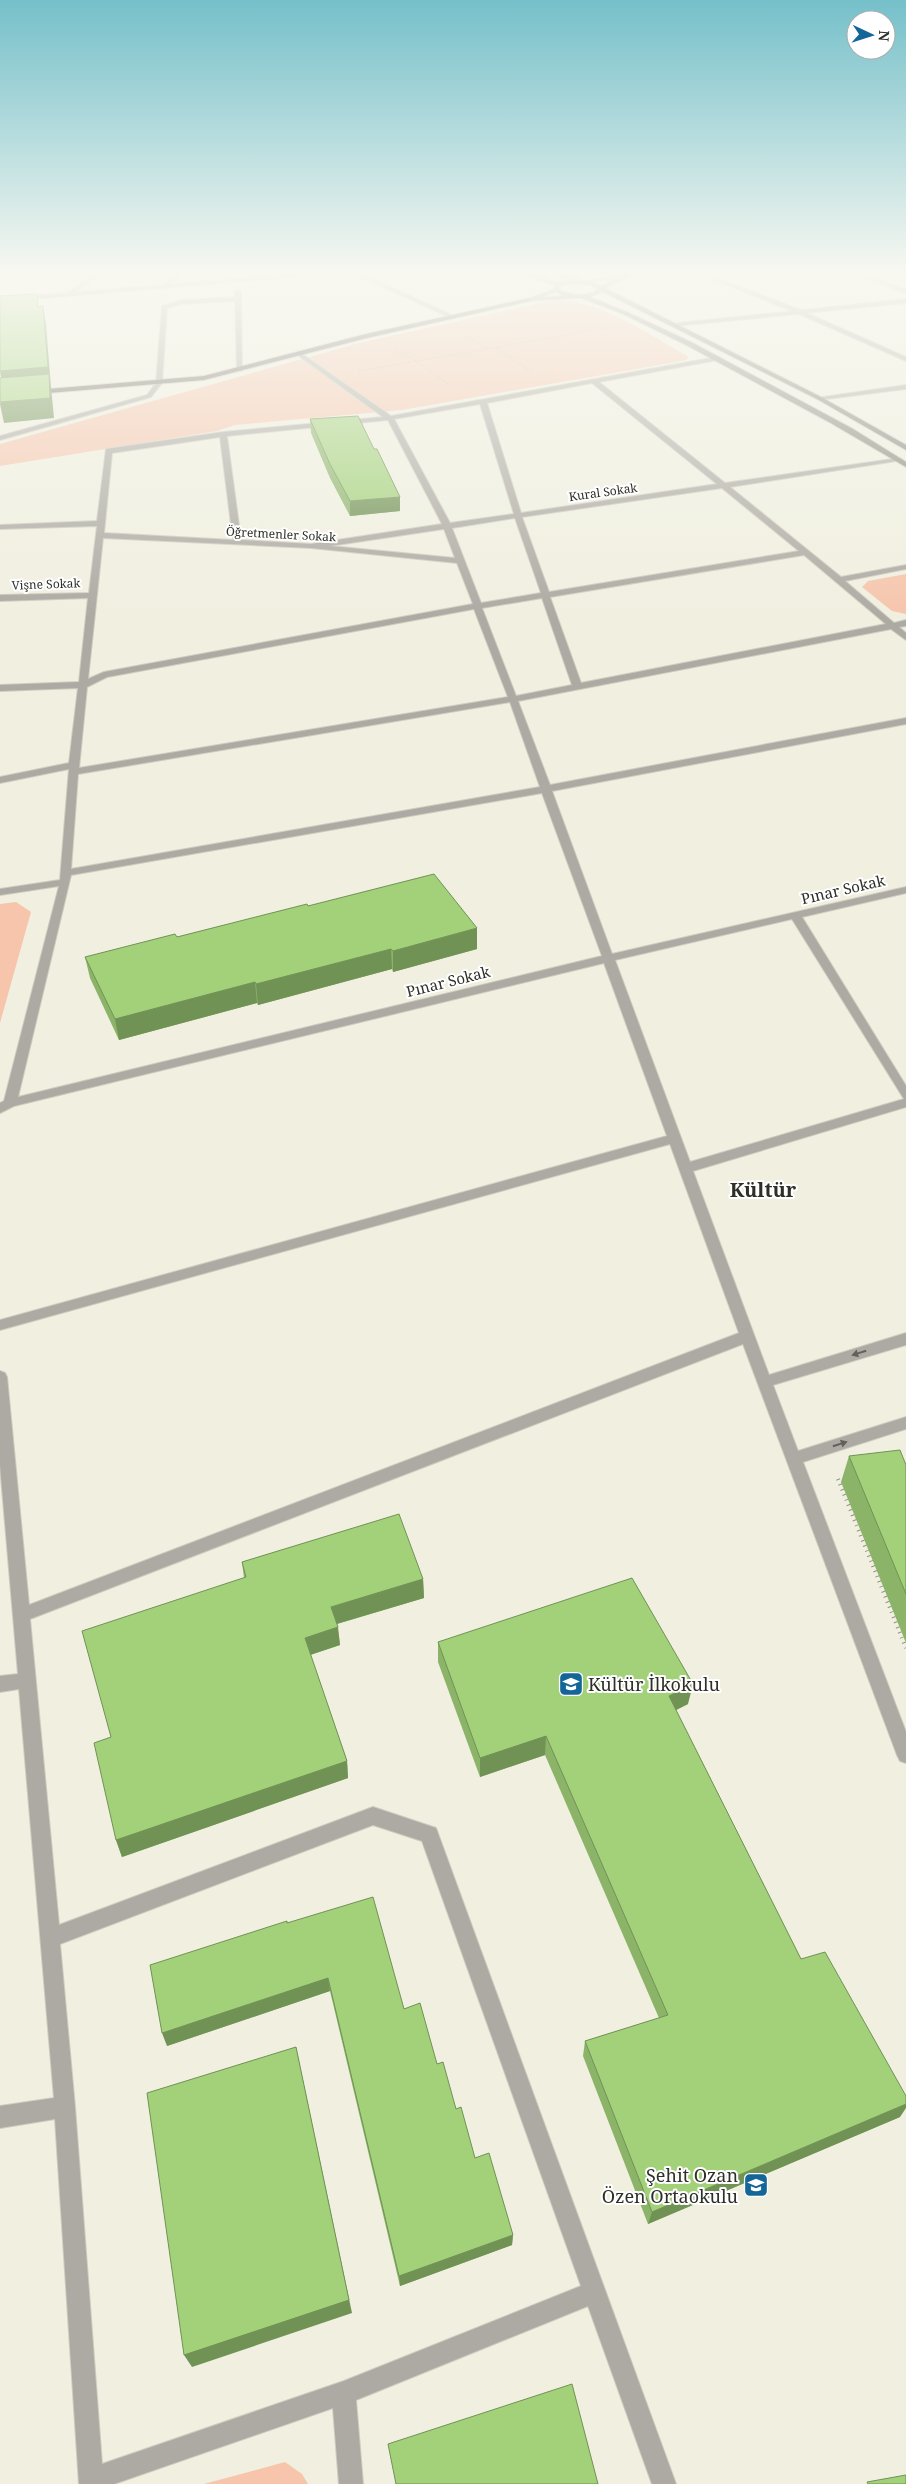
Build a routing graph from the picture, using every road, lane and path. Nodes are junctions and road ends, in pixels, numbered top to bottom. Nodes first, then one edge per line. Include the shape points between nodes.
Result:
1 (107, 387) edge
2 (156, 387) edge
3 (346, 387) edge
4 (452, 387) edge
5 (560, 387) edge
6 (600, 387) edge
7 (769, 387) edge
8 (797, 387) edge
9 (906, 387) edge
10 (456, 390) dead end
11 (0, 395) edge
12 (818, 398) junction
13 (483, 401) junction
14 (390, 418) junction
15 (223, 434) junction
16 (0, 438) edge
17 (906, 448) edge
18 (902, 463) edge
19 (722, 486) junction
20 (518, 516) junction
21 (102, 523) junction
22 (447, 526) junction
23 (0, 527) edge
24 (100, 535) junction
25 (237, 543) junction
26 (311, 546) junction
27 (806, 552) junction
28 (461, 561) junction
29 (906, 568) edge
30 (839, 580) junction
31 (545, 594) junction
32 (94, 595) junction
33 (0, 598) edge
34 (478, 606) junction
35 (906, 624) edge
36 (893, 626) junction
37 (906, 637) edge
38 (84, 684) junction
39 (577, 686) junction
40 (0, 688) edge
41 (514, 698) junction
42 (906, 721) edge
43 (74, 769) junction
44 (0, 780) edge
45 (546, 789) junction
46 (65, 878) junction
47 (906, 890) edge
48 (0, 892) edge
49 (796, 916) junction
50 (609, 958) junction
51 (906, 1096) edge
52 (906, 1103) edge
53 (5, 1106) edge
54 (675, 1138) junction
55 (686, 1168) junction
56 (0, 1325) edge
57 (747, 1336) junction
58 (906, 1339) edge
59 (765, 1382) junction
60 (1, 1388) edge
61 (906, 1423) edge
62 (794, 1459) junction
63 (838, 1478) dead end
64 (22, 1615) junction
65 (906, 1648) edge
66 (28, 1680) junction
67 (0, 1684) edge
68 (906, 1755) edge
69 (50, 1938) junction
70 (65, 2107) junction
71 (0, 2116) edge
72 (593, 2293) junction
73 (344, 2394) junction
74 (91, 2482) edge
75 (351, 2484) edge
76 (664, 2484) edge

1 - 11 main road
2 - 16 street via 149,396
3 - 14 street
4 - 10 path
5 - 13 street
6 - 19 street
7 - 18 main road via 848,429
8 - 12 main road
9 - 12 street
12 - 17 main road
13 - 14 street
13 - 20 street
14 - 15 street
14 - 22 street
15 - 21 street via 109,450
15 - 25 street
18 - 19 street, Kural Sokak
19 - 20 street, Kural Sokak
19 - 27 street
20 - 22 street, Kural Sokak
20 - 31 street
21 - 23 street
21 - 24 street
22 - 26 street, Kural Sokak
22 - 28 street
24 - 25 street, Öğretmenler Sokak
24 - 32 street
25 - 26 street, Öğretmenler Sokak
26 - 28 street, Öğretmenler Sokak
27 - 30 street
27 - 31 street
28 - 34 street
29 - 30 street
30 - 36 street
31 - 34 street
31 - 39 street
32 - 33 street, Vişne Sokak
32 - 38 street
34 - 38 street via 104,675
34 - 41 street
35 - 36 street
36 - 37 street
36 - 39 street
38 - 40 street
38 - 43 street
39 - 41 street
41 - 43 street
41 - 45 street
42 - 45 street
43 - 44 street
43 - 46 street
45 - 46 street
45 - 50 street
46 - 48 street
46 - 53 street
47 - 49 street, Pınar Sokak
49 - 50 street, Pınar Sokak
49 - 51 street
50 - 53 street, Pınar Sokak
50 - 54 street
52 - 55 street
54 - 55 street
54 - 56 street
55 - 57 street
57 - 59 street
57 - 64 street
58 -> 59 street
59 - 62 street
60 - 64 street
62 -> 61 street
62 - 68 street
63 - 65 path
64 - 66 street
66 - 67 street
66 - 69 street
69 - 70 street
69 - 72 street via 373,1816 429,1834
70 - 71 street
70 - 74 street
72 - 73 street
72 - 76 street
73 - 74 street
73 - 75 street

